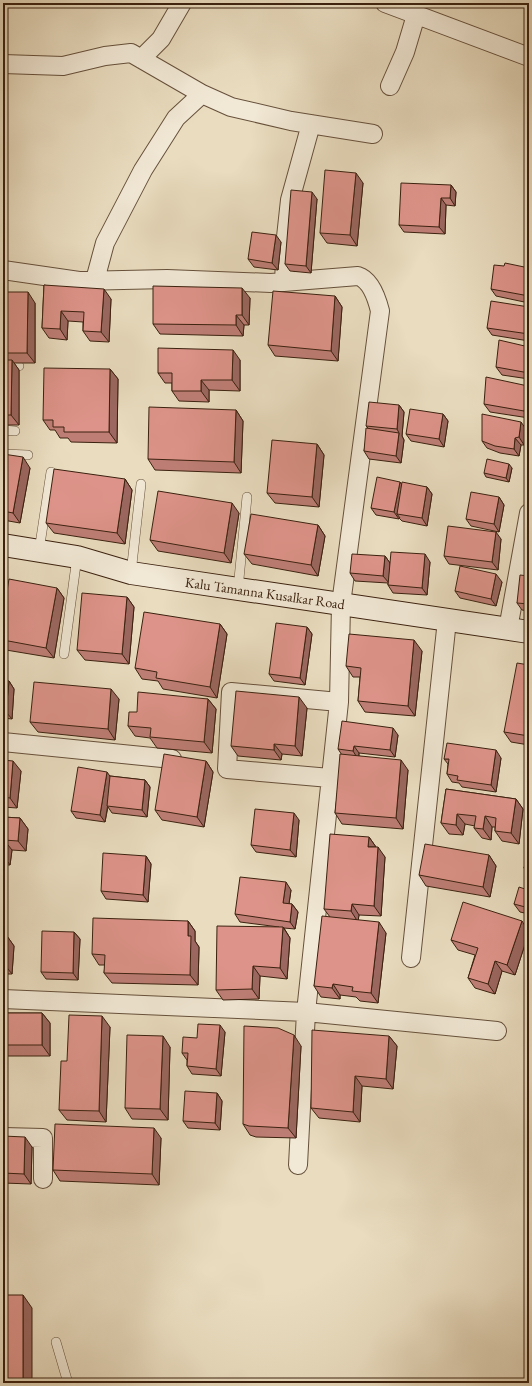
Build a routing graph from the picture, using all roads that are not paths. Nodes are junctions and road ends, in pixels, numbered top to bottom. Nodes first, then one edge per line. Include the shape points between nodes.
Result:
1 (182, 3) edge
2 (385, 3) edge
3 (416, 15) junction
4 (529, 57) edge
5 (141, 59) junction
6 (3, 64) edge
7 (390, 86) dead end
8 (202, 94) junction
9 (310, 124) junction
10 (373, 134) dead end
11 (3, 270) edge
12 (95, 280) junction
13 (284, 282) junction
14 (3, 366) edge
15 (19, 366) edge
16 (3, 430) edge
17 (15, 431) dead end
18 (3, 454) edge
19 (28, 455) dead end
20 (51, 472) dead end
21 (142, 484) dead end
22 (247, 497) dead end
23 (529, 513) edge
24 (3, 545) edge
25 (40, 551) junction
26 (77, 557) junction
27 (131, 573) junction
28 (238, 589) junction
29 (341, 604) junction
30 (447, 620) junction
31 (508, 629) junction
32 (529, 632) edge
33 (64, 654) dead end
34 (339, 702) junction
35 (3, 742) edge
36 (172, 759) edge
37 (330, 778) junction
38 (411, 958) dead end
39 (3, 999) edge
40 (306, 1012) junction
41 (497, 1031) dead end
42 (3, 1136) edge
43 (298, 1165) dead end
44 (43, 1179) dead end
45 (56, 1342) dead end
46 (68, 1383) edge

1 - 5 street via 161,39
2 - 3 street
3 - 4 street
3 - 7 street via 405,52
5 - 6 street via 130,53 63,66
5 - 8 street
8 - 9 street via 231,107
8 - 12 street via 176,118 142,170 105,242
9 - 10 street
9 - 13 street via 290,200
11 - 12 street via 80,281
12 - 13 street
13 - 29 street via 358,276 371,287 380,311
14 - 15 lane
16 - 17 lane
18 - 19 lane
20 - 25 lane
21 - 27 lane
22 - 28 lane
23 - 31 street
24 - 25 main road, Kalu Tamanna Kusalkar Road
25 - 26 main road, Kalu Tamanna Kusalkar Road
26 - 27 main road, Kalu Tamanna Kusalkar Road
26 - 33 lane
27 - 28 main road, Kalu Tamanna Kusalkar Road
28 - 29 main road, Kalu Tamanna Kusalkar Road
29 - 30 main road, Kalu Tamanna Kusalkar Road
29 - 34 street
30 - 31 main road, Kalu Tamanna Kusalkar Road
30 - 38 street
31 - 32 main road, Kalu Tamanna Kusalkar Road
34 - 37 street
34 - 37 street via 231,692 227,768
35 - 36 street
37 - 40 street
39 - 40 street
40 - 41 street
40 - 43 street
42 - 44 street via 43,1138
45 - 46 lane

